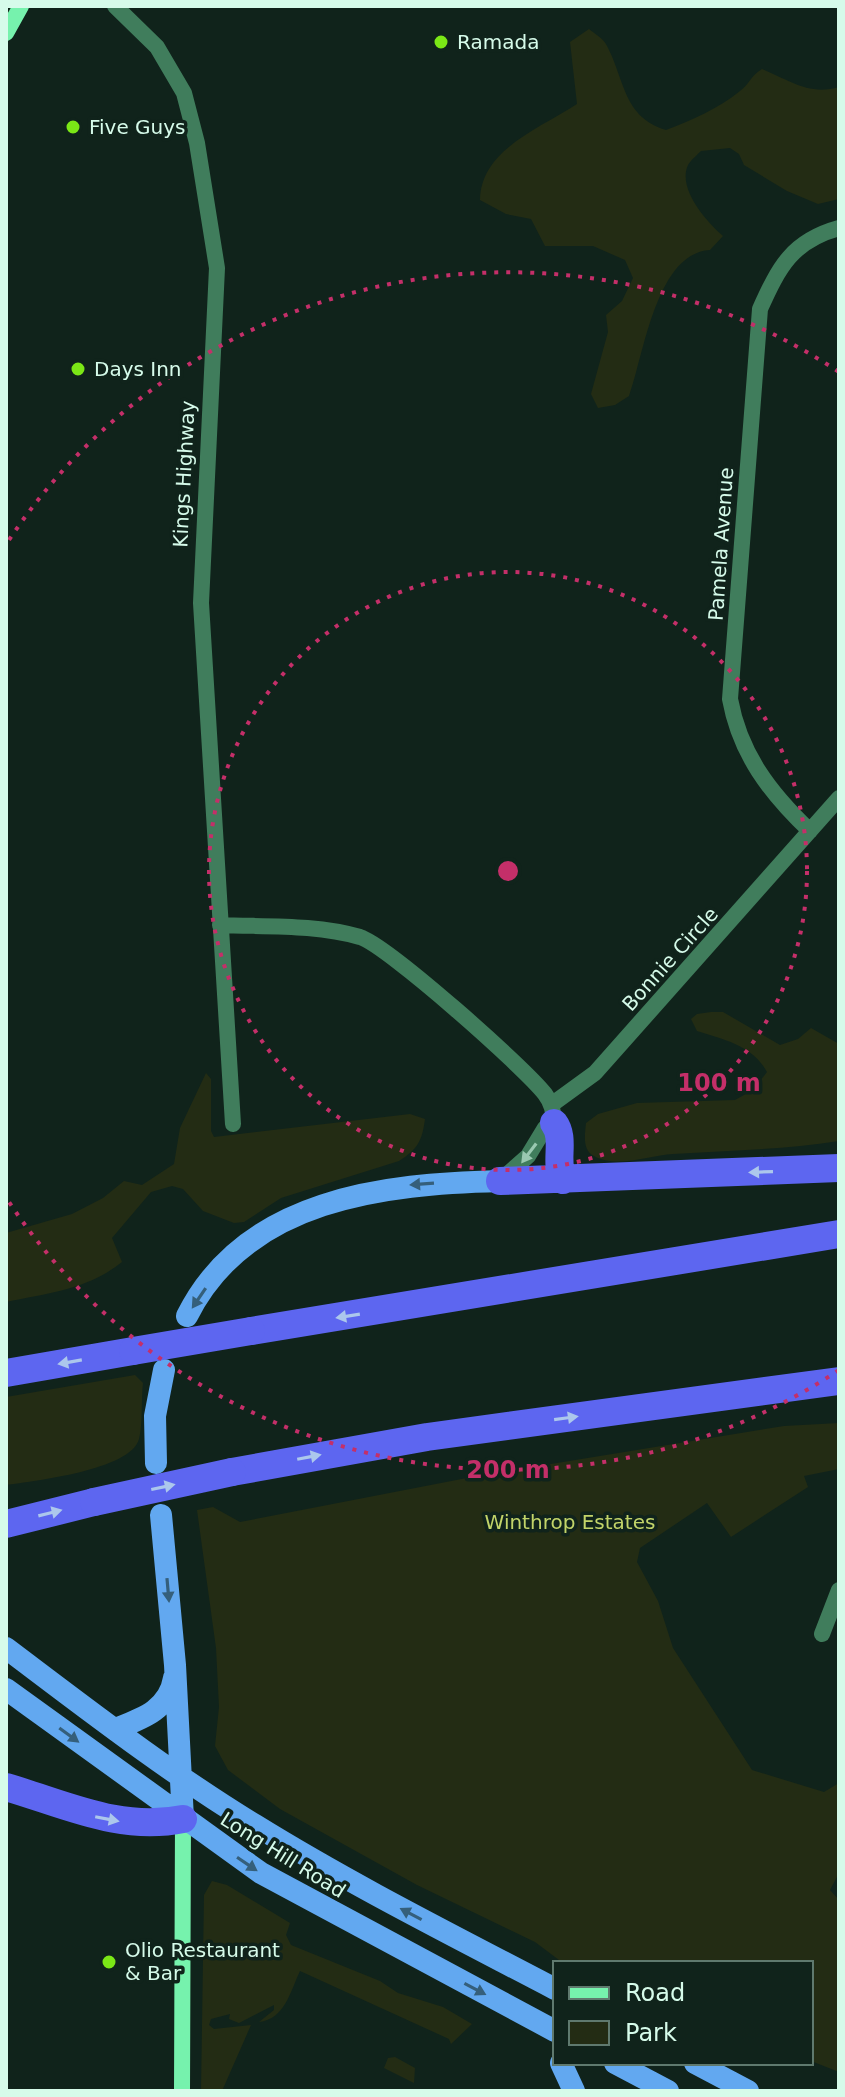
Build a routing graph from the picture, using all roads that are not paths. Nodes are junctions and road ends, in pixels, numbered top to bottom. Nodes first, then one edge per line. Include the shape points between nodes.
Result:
1 (21, 6) edge
2 (115, 6) edge
3 (6, 33) edge
4 (839, 228) edge
5 (839, 798) edge
6 (810, 831) junction
7 (220, 925) junction
8 (552, 1114) junction
9 (233, 1124) dead end
10 (839, 1168) edge
11 (563, 1180) junction
12 (500, 1181) junction
13 (839, 1234) edge
14 (839, 1250) edge
15 (406, 1306) junction
16 (187, 1316) dead end
17 (164, 1370) dead end
18 (6, 1373) edge
19 (839, 1381) edge
20 (156, 1463) dead end
21 (161, 1515) dead end
22 (6, 1524) edge
23 (839, 1590) edge
24 (822, 1634) dead end
25 (6, 1648) edge
26 (175, 1665) junction
27 (6, 1689) edge
28 (115, 1729) junction
29 (182, 1778) junction
30 (6, 1787) edge
31 (183, 1819) junction
32 (553, 1988) edge
33 (548, 2028) edge
34 (562, 2065) edge
35 (619, 2065) edge
36 (699, 2065) edge
37 (182, 2091) edge
38 (574, 2091) edge
39 (668, 2091) edge
40 (748, 2091) edge

1 - 3 main road
2 - 7 street, Kings Highway via 157,47 184,93 217,268 201,603
4 - 6 street, Pamela Avenue via 793,250 760,309 730,699 752,763
5 - 6 street
6 - 8 street, Bonnie Circle via 595,1073
7 - 8 street via 334,931 363,938 394,958 543,1091
7 - 9 street, Kings Highway
8 - 11 highway via 560,1135
8 -> 12 street via 528,1156
10 -> 11 highway
11 - 12 highway
12 -> 16 highway via 389,1187 305,1211 257,1238 227,1263
13 - 15 highway
14 - 15 highway
15 -> 18 highway, bridge
17 - 20 highway via 155,1416
22 -> 19 highway, bridge via 232,1472 427,1437
21 -> 26 highway
23 - 24 street
25 - 28 highway, Long Hill Road
26 - 28 highway via 173,1687 162,1705
26 - 29 highway
27 -> 31 highway, Long Hill Road
28 - 29 highway, Long Hill Road
29 - 31 highway
32 -> 29 highway, Long Hill Road via 309,1858
30 -> 31 highway via 112,1821
31 -> 33 highway, Long Hill Road via 287,1889
31 - 37 main road
34 - 38 highway
35 - 39 highway
36 - 40 highway

